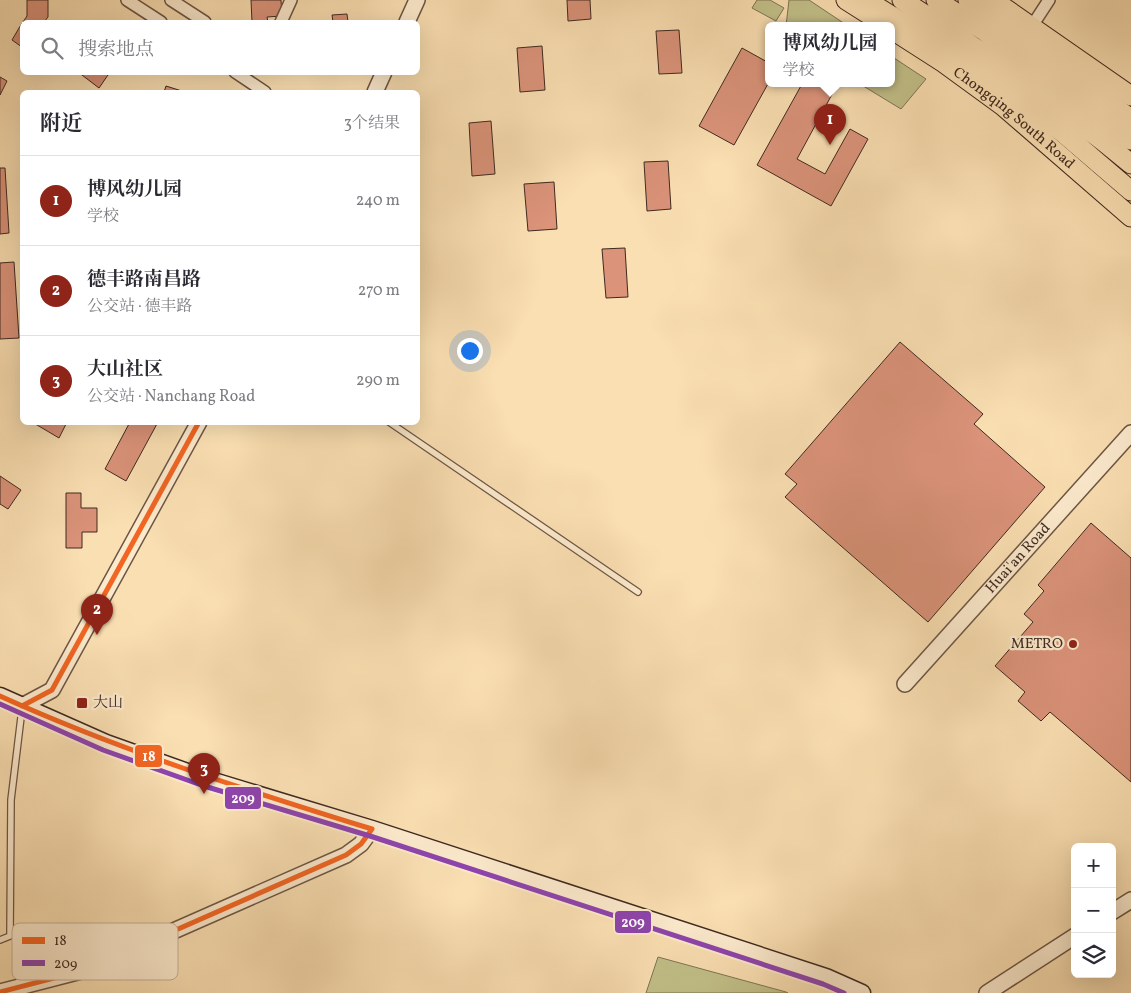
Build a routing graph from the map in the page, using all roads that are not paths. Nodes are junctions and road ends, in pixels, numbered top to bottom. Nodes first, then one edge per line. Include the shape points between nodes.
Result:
1 (127, 0) edge
2 (171, 0) edge
3 (291, 0) edge
4 (418, 0) edge
5 (846, 0) edge
6 (866, 0) edge
7 (902, 0) edge
8 (936, 0) edge
9 (968, 0) edge
10 (993, 0) edge
11 (1049, 0) edge
12 (158, 20) edge
13 (202, 20) edge
14 (283, 20) edge
15 (408, 20) edge
16 (881, 22) edge
17 (1032, 26) junction
18 (895, 32) edge
19 (240, 75) edge
20 (383, 75) edge
21 (262, 90) edge
22 (376, 90) edge
23 (1131, 96) edge
24 (1131, 120) edge
25 (1131, 140) edge
26 (1131, 164) edge
27 (1131, 191) edge
28 (1131, 217) edge
29 (197, 425) edge
30 (394, 425) edge
31 (1131, 433) edge
32 (638, 592) dead end
33 (905, 684) dead end
34 (0, 696) edge
35 (22, 706) junction
36 (372, 829) junction
37 (1131, 900) edge
38 (1116, 909) edge
39 (178, 929) edge
40 (1071, 939) edge
41 (0, 940) edge
42 (46, 980) edge
43 (0, 992) edge
44 (862, 993) edge
45 (987, 993) edge

1 - 12 street
2 - 13 street
3 - 14 street
4 - 15 street
5 - 16 main road
6 - 27 main road via 954,55 1055,127
7 - 26 main road via 972,45
8 - 25 main road via 983,30
9 - 24 main road
10 - 17 main road
11 - 17 street
17 - 23 main road
18 - 28 main road, Chongqing South Road via 1003,106
19 - 21 street
20 - 22 street
29 - 35 street via 52,690
30 - 32 lane
31 - 33 street, Huai'an Road
34 - 35 main road
35 - 36 main road via 106,743 207,779
35 - 41 lane via 10,800 10,936
36 - 39 street via 361,844 346,855
36 - 44 main road via 826,977
37 - 38 street
40 - 45 street
42 - 43 street

